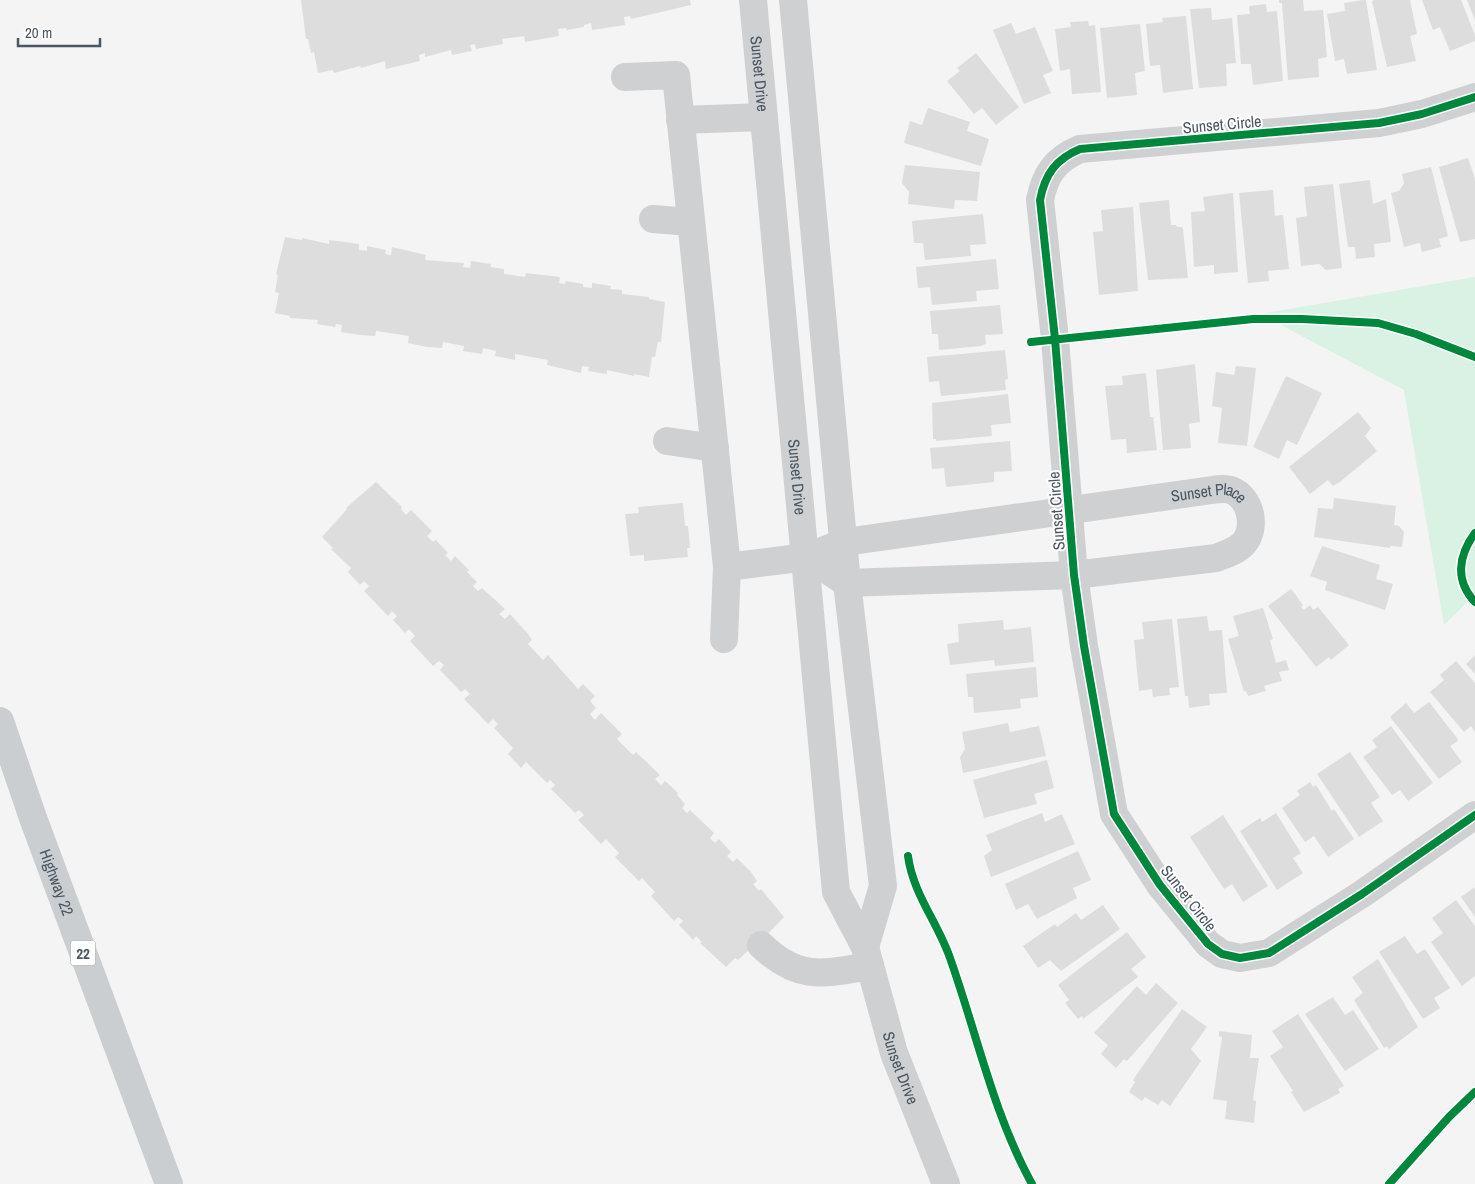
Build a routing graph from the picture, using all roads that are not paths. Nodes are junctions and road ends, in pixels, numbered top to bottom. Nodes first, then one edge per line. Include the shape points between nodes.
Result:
1 (753, 0) edge
2 (792, 0) edge
3 (625, 77) dead end
4 (1475, 97) edge
5 (764, 117) junction
6 (680, 120) junction
7 (653, 219) dead end
8 (691, 222) junction
9 (667, 440) dead end
10 (715, 448) junction
11 (1070, 508) junction
12 (845, 542) junction
13 (807, 556) junction
14 (727, 567) junction
15 (1074, 575) junction
16 (847, 583) junction
17 (724, 639) dead end
18 (0, 722) edge
19 (1475, 815) edge
20 (760, 945) dead end
21 (868, 956) junction
22 (169, 1184) edge
23 (946, 1184) edge

1 - 5 street, Sunset Drive
2 - 12 street
3 - 6 street via 676,75
4 - 11 street, Sunset Circle via 1380,123 1080,149 1066,155 1051,168 1043,183 1040,200
5 - 6 street
5 - 13 street, Sunset Drive
6 - 8 street
7 - 8 street
8 - 10 street
9 - 10 street
10 - 14 street
11 - 12 street, Sunset Circle
11 - 15 street, Sunset Circle
11 - 15 street, Sunset Place via 1221,489 1239,495 1251,511 1252,520 1245,542 1234,551 1216,558
12 - 13 street, Sunset Circle
12 - 16 street
13 - 14 street, Sunset Circle
13 - 16 street
13 - 21 street, Sunset Drive via 836,892
14 - 17 street
15 - 16 street
15 - 19 street, Sunset Circle via 1114,814 1160,885 1208,944 1222,954 1240,958 1269,952 1362,894
16 - 21 street via 883,886
18 - 22 main road, Highway 22 / 22
20 - 21 street via 776,960 808,972 833,972
21 - 23 street, Sunset Drive via 894,1052

